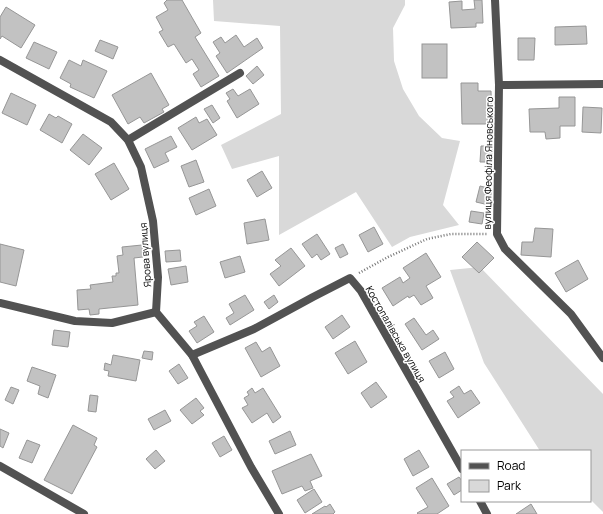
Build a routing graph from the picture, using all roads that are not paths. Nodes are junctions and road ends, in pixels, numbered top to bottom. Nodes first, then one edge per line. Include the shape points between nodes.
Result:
1 (495, 0) edge
2 (0, 60) edge
3 (240, 73) dead end
4 (603, 84) edge
5 (499, 85) junction
6 (128, 140) junction
7 (0, 303) edge
8 (156, 312) junction
9 (192, 355) junction
10 (603, 358) edge
11 (0, 466) edge
12 (461, 467) edge
13 (481, 502) edge
14 (84, 514) edge
15 (279, 514) edge
16 (487, 514) edge

1 - 5 street, вулиця Феофіла Яновського
2 - 6 street, Ярова вулиця via 111,122
3 - 6 street
4 - 5 street
5 - 10 street, вулиця Феофіла Яновського via 497,234 505,249 571,314
6 - 8 street, Ярова вулиця via 141,167 153,222 158,277
7 - 8 street via 75,321 112,323
8 - 9 street
9 - 12 street, Костопалівська вулиця via 254,329 350,278 361,291
9 - 15 street via 251,467
11 - 14 street
13 - 16 street

